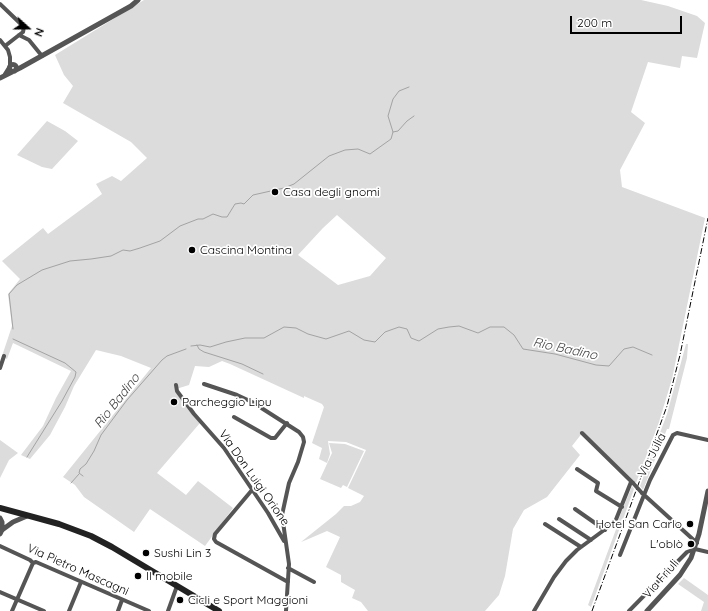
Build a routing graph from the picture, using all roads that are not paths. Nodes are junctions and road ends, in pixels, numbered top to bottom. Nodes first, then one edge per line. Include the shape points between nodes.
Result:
1 (138, 0) edge
2 (0, 4) edge
3 (19, 35) junction
4 (0, 40) edge
5 (5, 46) junction
6 (42, 56) junction
7 (10, 67) junction
8 (15, 71) junction
9 (0, 78) edge
10 (4, 356) dead end
11 (0, 368) edge
12 (204, 384) dead end
13 (176, 385) dead end
14 (234, 417) dead end
15 (287, 424) junction
16 (582, 433) dead end
17 (708, 440) edge
18 (577, 469) dead end
19 (632, 483) junction
20 (252, 490) junction
21 (708, 491) edge
22 (643, 494) junction
23 (622, 507) junction
24 (3, 508) edge
25 (575, 509) dead end
26 (12, 512) junction
27 (0, 516) edge
28 (27, 516) junction
29 (559, 519) dead end
30 (13, 522) junction
31 (545, 524) dead end
32 (605, 530) junction
33 (1, 532) edge
34 (591, 540) junction
35 (697, 543) junction
36 (0, 546) edge
37 (286, 546) junction
38 (581, 547) junction
39 (694, 549) junction
40 (708, 552) edge
41 (620, 555) dead end
42 (33, 563) junction
43 (288, 568) junction
44 (81, 582) junction
45 (288, 582) junction
46 (314, 582) dead end
47 (177, 586) junction
48 (0, 592) edge
49 (17, 600) junction
50 (122, 600) junction
51 (286, 610) edge
52 (12, 611) edge
53 (44, 611) edge
54 (69, 611) edge
55 (118, 611) edge
56 (149, 611) edge
57 (168, 611) edge
58 (220, 611) edge
59 (291, 611) edge
60 (534, 611) edge
61 (629, 611) edge
62 (647, 611) edge

1 - 6 street
2 - 3 street via 24,27
3 - 5 street
3 - 6 street via 29,40
4 - 5 street
5 - 7 street via 10,57
6 - 8 street
7 - 8 street
7 - 9 street
8 - 9 street
10 - 11 street
12 - 15 street via 252,402
13 - 20 street, Via Don Luigi Orione via 177,391 224,448
14 - 15 street via 271,438 275,438
15 - 37 street via 303,437 304,442 289,484 282,515
16 - 19 street, Via Julia
17 - 22 street, Via Julia via 677,433 673,435
18 - 23 street via 598,483 596,491
19 - 22 street, Via Julia, bridge
19 - 23 street
20 - 37 street, Via Don Luigi Orione
20 - 45 street via 215,534 214,539
21 - 35 street, Via Friuli
22 - 35 street, Via Julia
22 - 41 street
23 - 32 street via 615,522
24 - 26 main road
24 - 27 street
25 - 32 street
26 - 28 main road
26 - 30 street
27 - 33 street
28 - 30 street
28 - 47 main road via 60,524 91,536
29 - 34 street
30 - 33 street
31 - 38 street
32 - 34 street
34 - 38 street
35 - 39 street, Via Friuli
36 - 42 street, Via Pietro Mascagni
37 - 43 street
38 - 60 street via 556,573
39 - 40 street
39 - 61 street via 689,550
39 - 62 street, Via Friuli via 684,570
42 - 44 street, Via Pietro Mascagni via 36,562
42 - 49 street
43 - 45 street
43 - 46 street
44 - 50 street, Via Pietro Mascagni
44 - 54 street
45 - 51 street
47 - 57 street
47 - 58 main road
48 - 49 street
49 - 52 street
49 - 53 street
50 - 55 street
50 - 56 street, Via Pietro Mascagni
51 - 59 street

